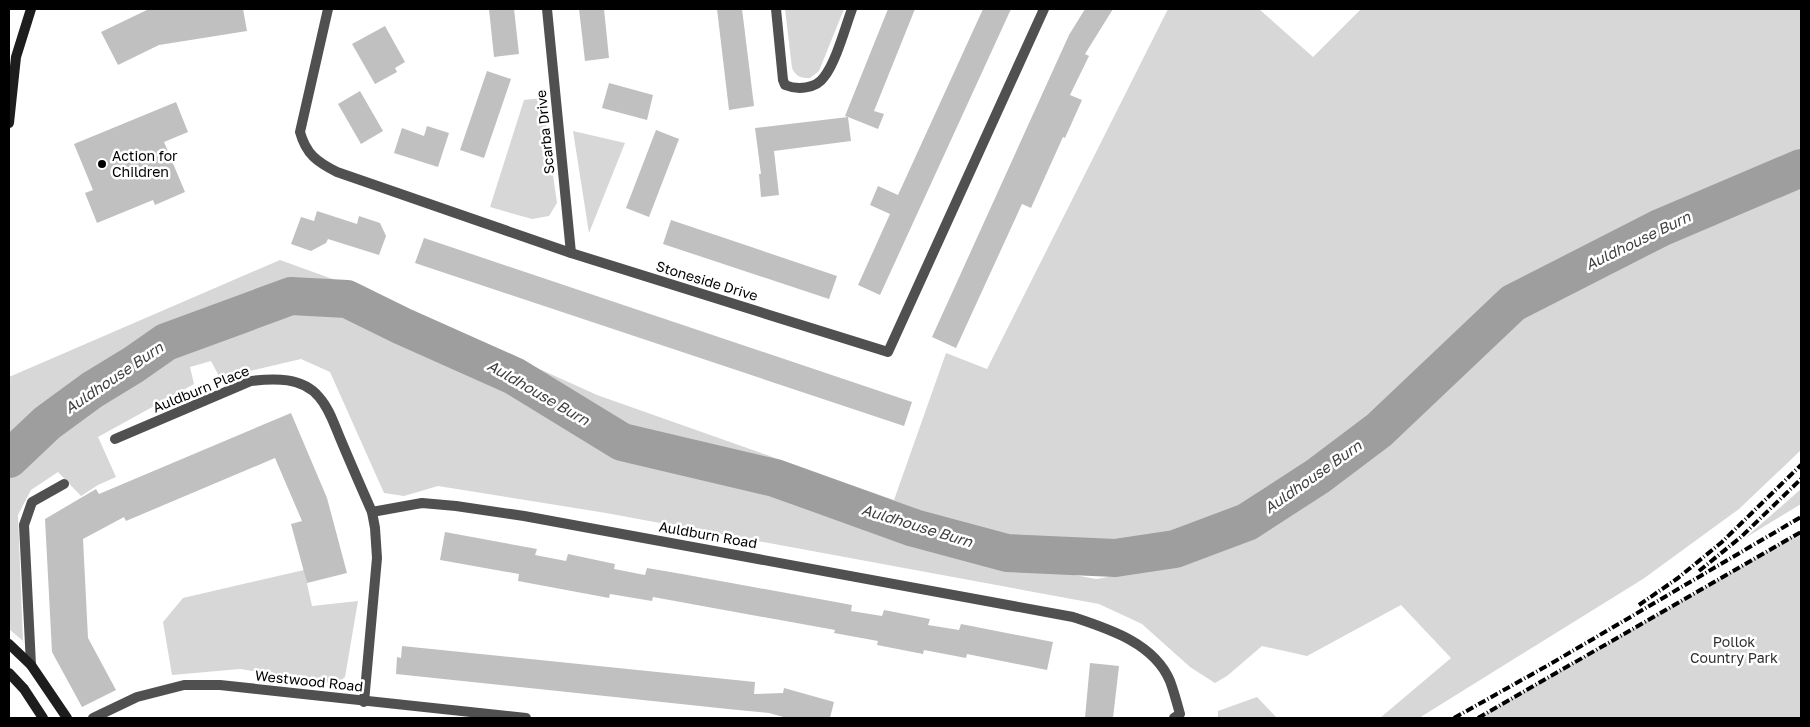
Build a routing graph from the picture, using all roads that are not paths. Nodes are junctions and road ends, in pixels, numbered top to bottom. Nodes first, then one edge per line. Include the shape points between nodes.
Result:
1 (31, 9) edge
2 (328, 9) edge
3 (547, 9) edge
4 (776, 9) edge
5 (852, 9) edge
6 (1044, 9) edge
7 (9, 123) edge
8 (572, 253) junction
9 (114, 439) dead end
10 (64, 484) dead end
11 (372, 512) junction
12 (9, 644) edge
13 (31, 665) junction
14 (9, 673) edge
15 (364, 702) junction
16 (1178, 716) edge
17 (43, 718) edge
18 (67, 718) edge
19 (93, 718) edge
20 (526, 718) edge

1 - 7 main road via 16,57
2 - 8 street, Stoneside Drive via 300,132 304,146 316,161 337,172
3 - 8 street, Scarba Drive
4 - 5 street via 783,80 792,88 808,87 824,78
6 - 8 street, Stoneside Drive via 888,352
9 - 11 street, Auldburn Place via 251,381 289,380 319,396
10 - 13 street via 32,502 24,525
11 - 15 street via 377,558
11 - 16 street, Auldburn Road via 422,504 514,514 1073,617 1108,628 1159,662 1169,680
12 - 13 main road
13 - 18 main road
14 - 17 main road
15 - 19 street, Westwood Road via 220,685 184,684 137,697
15 - 20 street, Westwood Road

